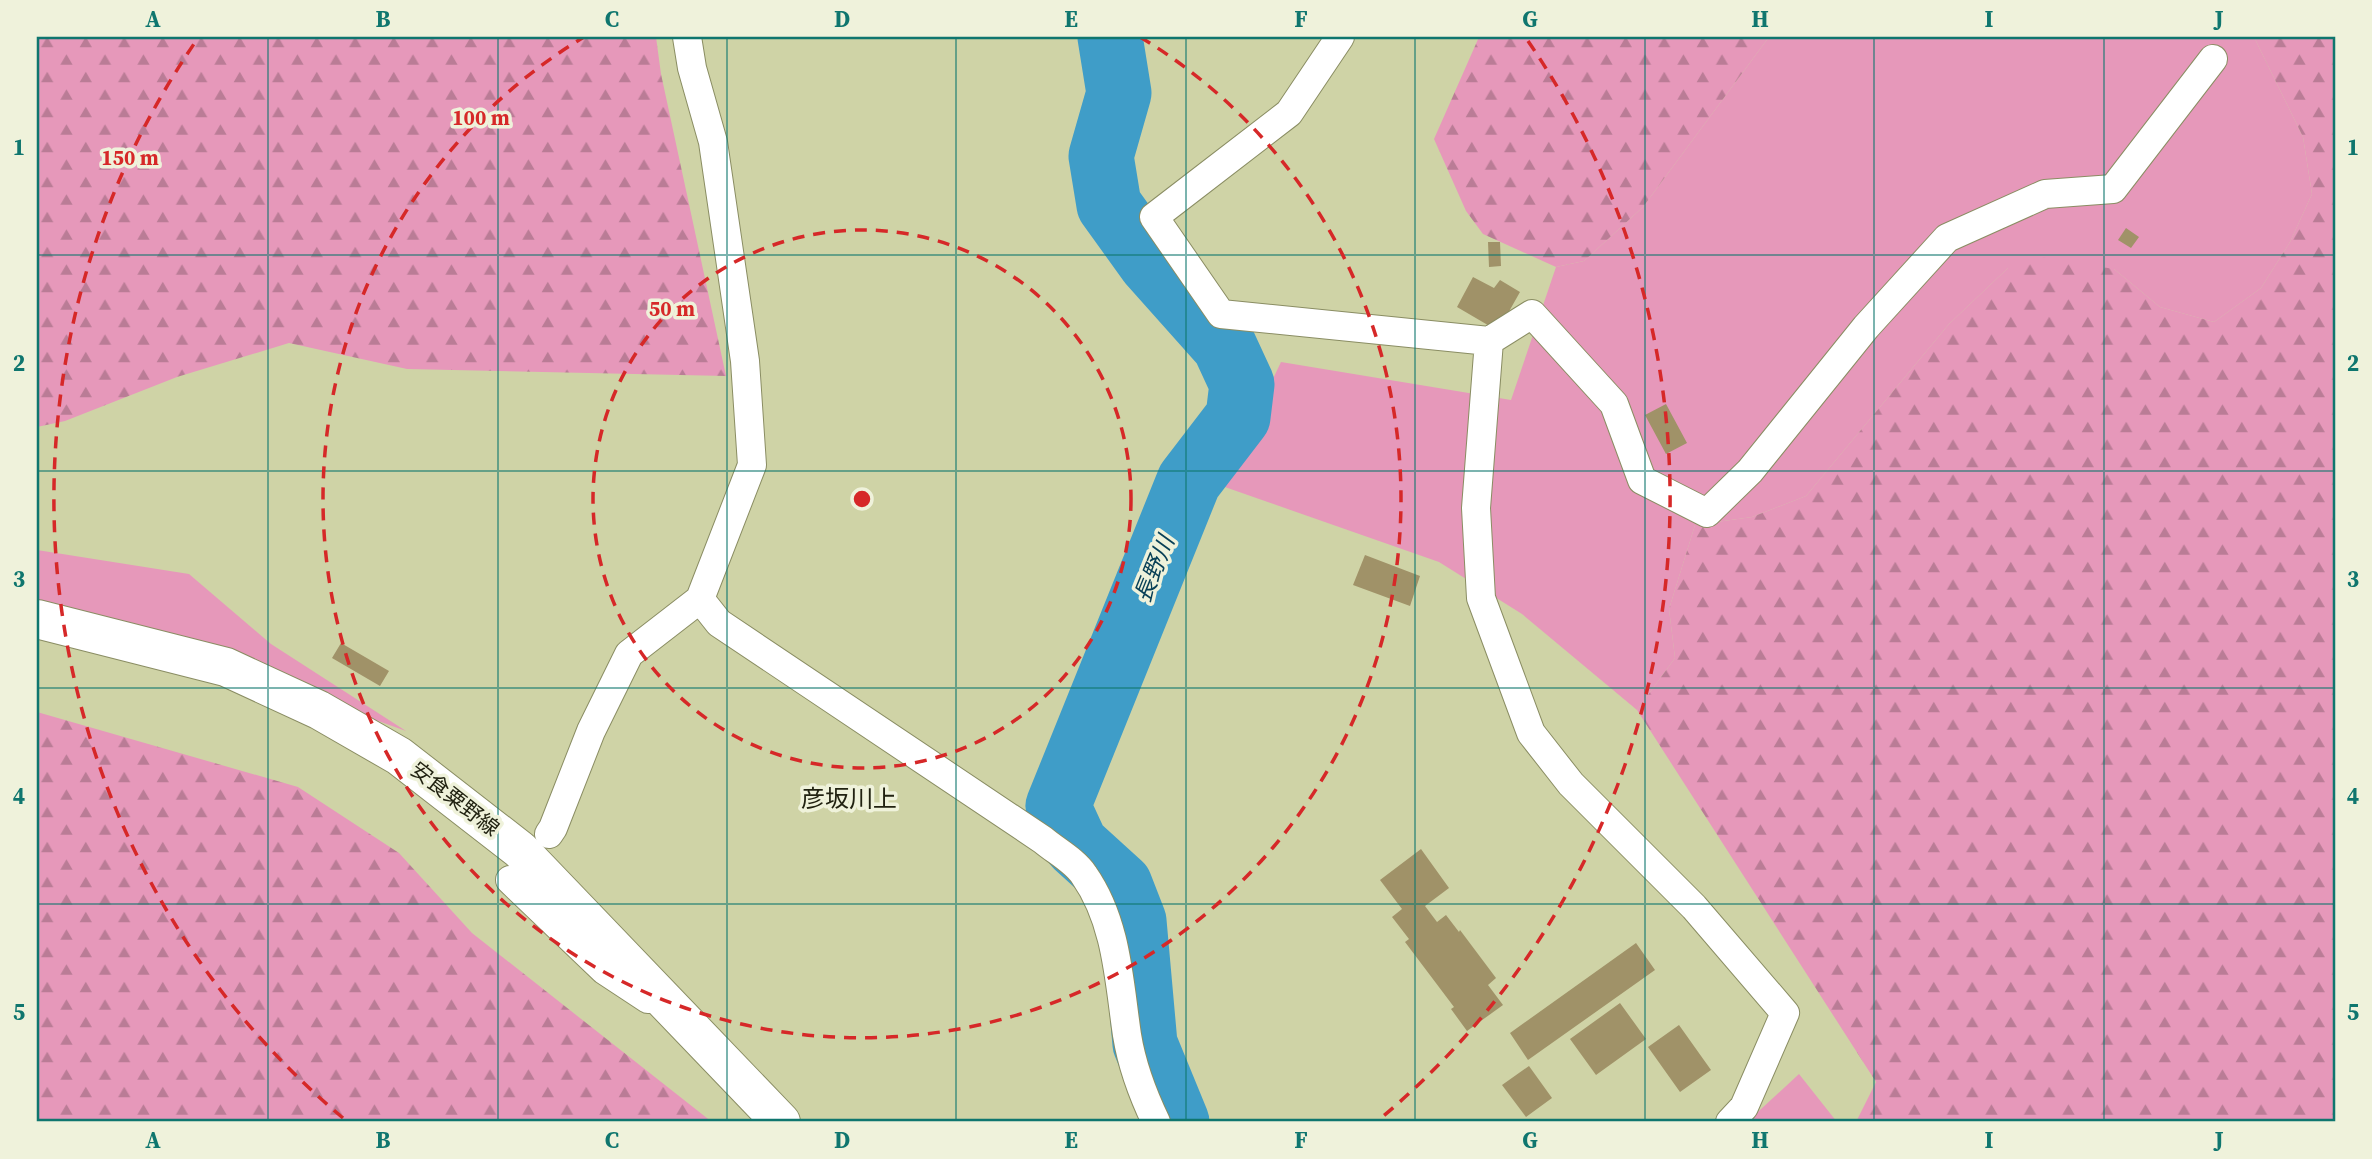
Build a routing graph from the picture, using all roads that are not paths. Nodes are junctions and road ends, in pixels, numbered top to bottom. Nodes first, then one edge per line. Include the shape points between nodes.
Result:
1 (687, 37) edge
2 (1339, 37) edge
3 (2213, 59) dead end
4 (1489, 341) junction
5 (699, 599) junction
6 (37, 619) edge
7 (548, 834) dead end
8 (510, 880) dead end
9 (687, 1025) junction
10 (781, 1122) edge
11 (1156, 1122) edge
12 (1730, 1122) edge

1 - 5 street via 713,142 745,361 752,465
2 - 4 street via 1289,113 1154,217 1221,314
3 - 4 street via 2113,189 2045,194 1947,238 1866,327 1750,471 1707,513 1642,480 1614,404 1532,314
4 - 12 street via 1476,508 1481,598 1531,733 1571,785 1694,907 1785,1013 1744,1107
5 - 7 street via 629,654
5 - 11 street via 719,623 1043,840 1084,873 1106,915 1128,1038 1142,1093
6 - 9 main road, 安食粟野線 via 226,667 319,710 400,756 520,850
8 - 9 street via 604,970
9 - 10 main road, 安食粟野線

